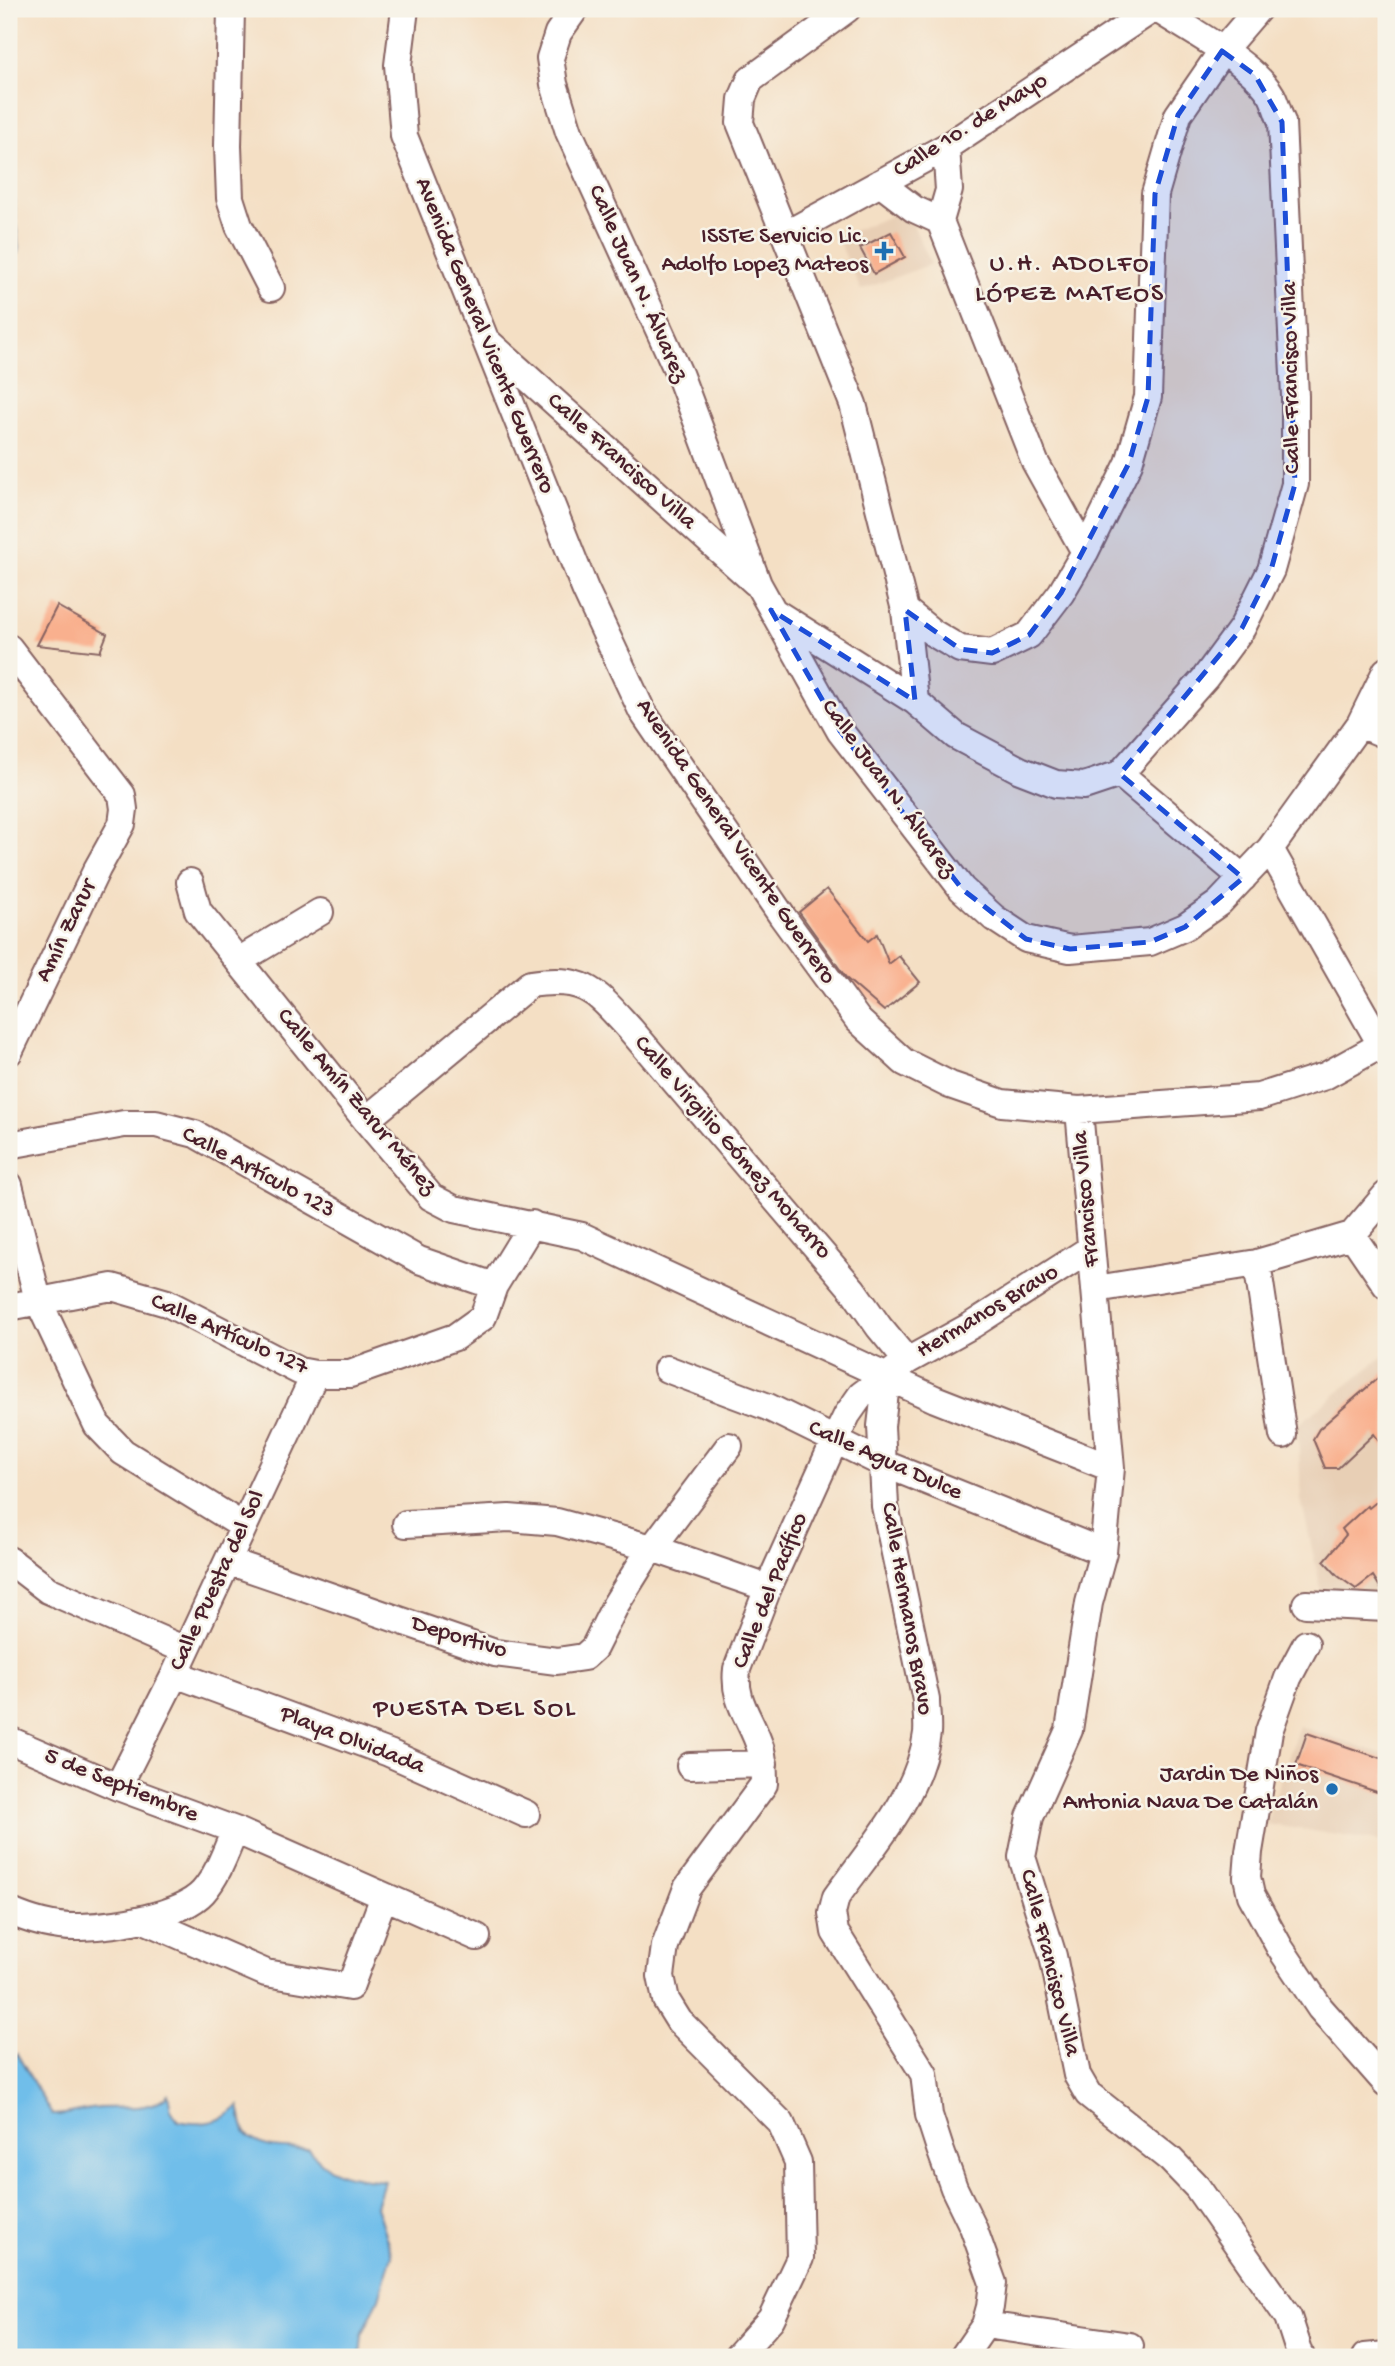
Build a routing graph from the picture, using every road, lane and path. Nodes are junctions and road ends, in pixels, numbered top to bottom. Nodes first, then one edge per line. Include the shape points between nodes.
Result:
1 (231, 9) edge
2 (405, 9) edge
3 (575, 9) edge
4 (847, 9) edge
5 (1155, 9) edge
6 (1258, 9) edge
7 (1222, 51) junction
8 (946, 147) junction
9 (880, 183) junction
10 (940, 222) junction
11 (785, 235) junction
12 (271, 288) dead end
13 (485, 340) junction
14 (1085, 552) junction
15 (758, 584) junction
16 (771, 610) junction
17 (905, 610) junction
18 (9, 648) edge
19 (1386, 671) edge
20 (18, 679) edge
21 (915, 701) junction
22 (1360, 724) junction
23 (1386, 734) edge
24 (1120, 774) junction
25 (1270, 849) junction
26 (1243, 878) junction
27 (190, 882) dead end
28 (320, 912) dead end
29 (240, 960) junction
30 (1385, 1046) edge
31 (9, 1052) edge
32 (1079, 1110) junction
33 (366, 1121) junction
34 (9, 1145) edge
35 (9, 1185) edge
36 (1386, 1195) edge
37 (532, 1224) junction
38 (1352, 1235) junction
39 (1090, 1249) junction
40 (1256, 1263) junction
41 (1386, 1285) edge
42 (494, 1286) junction
43 (1096, 1289) junction
44 (38, 1300) junction
45 (9, 1307) edge
46 (897, 1368) junction
47 (667, 1369) dead end
48 (315, 1374) junction
49 (1283, 1435) dead end
50 (835, 1440) junction
51 (729, 1447) dead end
52 (882, 1463) junction
53 (1111, 1468) junction
54 (406, 1524) dead end
55 (243, 1526) junction
56 (1103, 1552) junction
57 (648, 1553) junction
58 (9, 1560) edge
59 (228, 1561) junction
60 (768, 1588) junction
61 (1306, 1604) dead end
62 (1386, 1608) edge
63 (1307, 1644) dead end
64 (180, 1662) junction
65 (9, 1740) edge
66 (764, 1764) junction
67 (690, 1766) dead end
68 (118, 1787) junction
69 (526, 1814) dead end
70 (235, 1830) junction
71 (384, 1896) junction
72 (9, 1911) edge
73 (142, 1919) junction
74 (477, 1937) dead end
75 (1386, 2083) edge
76 (985, 2325) junction
77 (1130, 2346) dead end
78 (1386, 2355) edge
79 (737, 2357) edge
80 (963, 2357) edge
81 (1301, 2357) edge
82 (1365, 2357) edge

1 - 12 street via 230,198
2 - 13 street, Avenida General Vicente Guerrero via 398,65 404,136
3 - 15 street, Calle Juan N. Álvarez via 558,33 550,58 569,132 680,376
4 - 11 street via 750,80 742,99 740,123
5 - 7 street, Calle Francisco Villa
5 - 8 street, Calle 1o. de Mayo
6 - 7 street
7 - 14 street via 1178,115 1155,194 1148,397 1129,463
7 - 24 street, Calle Francisco Villa via 1255,75 1271,95 1282,122 1295,484 1271,570 1242,628 1205,678
8 - 9 street, Calle 1o. de Mayo
8 - 10 street via 948,190
9 - 10 street
9 - 11 street, Calle 1o. de Mayo
10 - 14 street via 1035,462
11 - 17 street via 853,404
13 - 15 street, Calle Francisco Villa
13 - 32 street, Avenida General Vicente Guerrero via 585,589 642,711 858,1020 904,1062 950,1085 1002,1103
14 - 17 street via 1062,593 1029,635 992,653 960,649
15 - 16 street, Calle Juan N. Álvarez
16 - 21 street
16 - 26 street, Calle Juan N. Álvarez via 840,731 864,763 962,889 1026,939 1070,949 1150,942 1185,928
17 - 21 street
18 - 20 street
19 - 22 street, Calle Juan N. Álvarez
20 - 31 street, Amín Zarur via 122,795 124,809 122,824
21 - 24 street via 956,736 1056,784 1084,786
22 - 23 street
22 - 25 street, Calle Juan N. Álvarez
24 - 26 street
25 - 26 street, Calle Juan N. Álvarez
25 - 30 street
27 - 29 street, Calle Amín Zarur Ménez via 198,911
28 - 29 street
29 - 33 street, Calle Amín Zarur Ménez
30 - 32 street, Avenida General Vicente Guerrero via 1325,1076 1259,1097
32 - 39 street, Francisco Villa
33 - 37 street, Calle Amín Zarur Ménez via 431,1197 454,1209
33 - 46 street, Calle Virgilio Gómez Moharro via 530,984 578,983 596,993 630,1029 853,1290 879,1327
34 - 42 street, Calle Artículo 123 via 124,1124 156,1124 195,1134 419,1260
35 - 44 street
36 - 38 street
37 - 42 street
37 - 46 street, Calle Amín Zarur Ménez via 582,1236
38 - 40 street
38 - 41 street
39 - 43 street, Francisco Villa
39 - 46 street, Hermanos Bravo
40 - 43 street
40 - 49 street
42 - 48 street, Calle Artículo 127 via 482,1317 455,1337 350,1374
43 - 53 street, Calle Francisco Villa
44 - 45 street, Calle Artículo 127
44 - 48 street, Calle Artículo 127 via 112,1287 167,1303 299,1371
44 - 55 street via 97,1425 123,1452
46 - 50 street, Calle del Pacífico via 861,1395
46 - 52 street, Calle Hermanos Bravo via 881,1426
46 - 53 street, Calle Amín Zarur Ménez via 935,1399
47 - 50 street, Calle Agua Dulce via 768,1407
48 - 55 street, Calle Puesta del Sol
50 - 52 street, Calle Agua Dulce
50 - 60 street, Calle del Pacífico
51 - 57 street, Deportivo
52 - 56 street, Calle Agua Dulce
52 - 76 street, Calle Hermanos Bravo via 886,1506 926,1700 927,1732 910,1787 836,1897 832,1913 835,1932 924,2074 929,2115 940,2149 993,2283
53 - 56 street, Calle Francisco Villa
54 - 57 street via 509,1518 557,1522
55 - 59 street, Calle Puesta del Sol
56 - 81 street, Calle Francisco Villa via 1089,1603 1069,1730 1030,1817 1022,1857 1053,1956 1077,2075 1088,2094 1170,2159 1197,2187 1288,2318
57 - 59 street, Deportivo via 594,1648 584,1657 557,1661 495,1653
57 - 60 street
58 - 64 street, Playa Olvidada via 48,1590
59 - 64 street, Calle Puesta del Sol
60 - 66 street, Calle del Pacífico via 735,1684
61 - 62 street
63 - 75 street via 1288,1678 1269,1731 1247,1877 1251,1895 1280,1948 1320,2008
64 - 68 street, Calle Puesta del Sol
64 - 69 street, Playa Olvidada
65 - 68 street, 5 de Septiembre
66 - 67 street
66 - 79 street via 764,1784 687,1888 665,1946 661,1976 666,2000 679,2021 781,2123 798,2162 800,2258 771,2319
68 - 70 street, 5 de Septiembre
70 - 71 street, 5 de Septiembre
70 - 73 street via 202,1893 174,1911
71 - 73 street via 350,1987 266,1973
71 - 74 street, 5 de Septiembre
72 - 73 street via 44,1924 81,1927
76 - 77 street
76 - 80 street, Calle Hermanos Bravo
78 - 82 street

